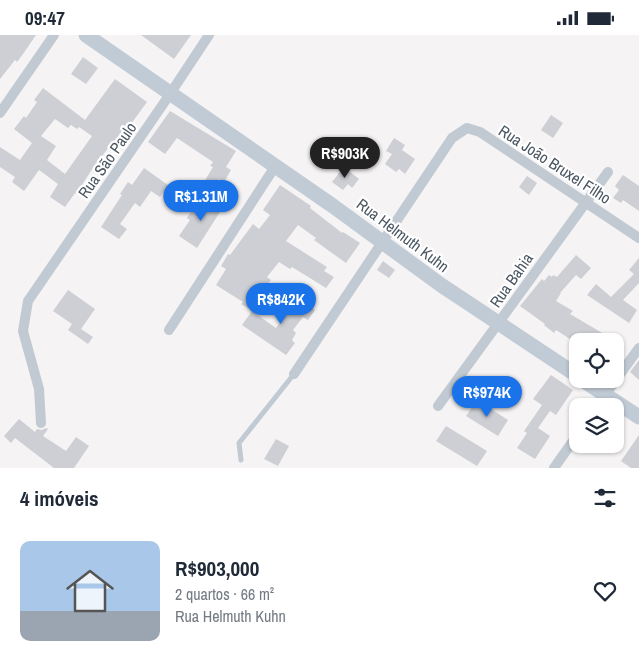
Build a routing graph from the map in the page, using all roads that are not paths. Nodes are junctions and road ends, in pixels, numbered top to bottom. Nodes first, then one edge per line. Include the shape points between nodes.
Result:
1 (54, 35) edge
2 (86, 35) edge
3 (209, 35) edge
4 (170, 94) junction
5 (0, 113) edge
6 (276, 165) junction
7 (608, 172) dead end
8 (586, 201) junction
9 (639, 238) edge
10 (382, 241) junction
11 (498, 323) junction
12 (169, 330) dead end
13 (639, 348) edge
14 (569, 370) edge
15 (294, 374) joint
16 (590, 388) edge
17 (599, 398) edge
18 (602, 398) edge
19 (438, 407) dead end
20 (624, 410) edge
21 (639, 417) edge
22 (41, 423) dead end
23 (569, 447) edge
24 (241, 460) dead end
25 (554, 468) edge

1 - 5 street
2 - 4 main road, Rua Helmuth Kuhn
3 - 4 street, Rua São Paulo
4 - 6 main road, Rua Helmuth Kuhn
4 - 22 street, Rua São Paulo via 28,301 23,331 39,389
6 - 10 main road, Rua Helmuth Kuhn
6 - 12 street
7 - 8 street, Rua Bahia
8 - 9 street, Rua João Bruxel Filho
8 - 10 street, Rua João Bruxel Filho via 480,133 467,128 452,138
8 - 11 street, Rua Bahia
10 - 11 main road, Rua Helmuth Kuhn
10 - 15 street
11 - 14 main road, Rua Helmuth Kuhn
11 - 19 street, Rua Bahia
13 - 18 street
15 - 24 lane via 239,443
16 - 17 main road
20 - 21 main road
23 - 25 street

